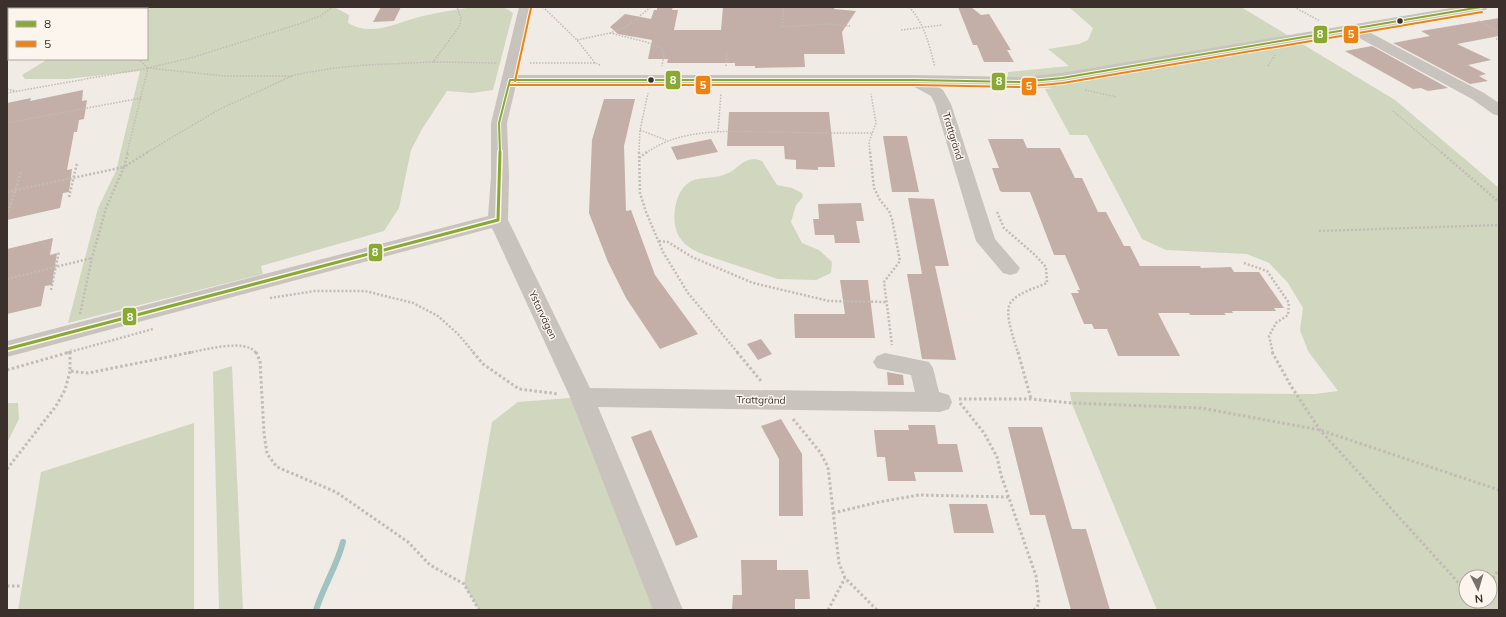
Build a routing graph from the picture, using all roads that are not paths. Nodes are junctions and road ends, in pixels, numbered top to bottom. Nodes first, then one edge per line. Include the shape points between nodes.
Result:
1 (526, 7) edge
2 (1481, 7) edge
3 (1415, 14) edge
4 (1351, 28) junction
5 (1435, 29) dead end
6 (510, 80) junction
7 (914, 80) junction
8 (1499, 111) edge
9 (949, 121) junction
10 (967, 122) dead end
11 (498, 220) junction
12 (1010, 268) dead end
13 (7, 349) edge
14 (890, 363) road end
15 (582, 397) junction
16 (668, 610) edge

1 - 6 street, Ystarvägen
2 - 3 street, Trattgränd
3 - 4 street, Trattgränd
3 - 5 street
4 - 7 street, Trattgränd via 1062,78 1021,82 938,76
4 - 8 street via 1478,96
6 - 7 street, Trattgränd via 656,75
6 - 11 street, Ystarvägen via 499,123
7 - 9 street, Trattgränd via 952,104
9 - 10 street
9 - 12 street, Trattgränd via 986,241
11 - 13 street
11 - 15 street, Ystarvägen
14 - 15 street, Trattgränd via 921,368 942,401
15 - 16 street, Ystarvägen

